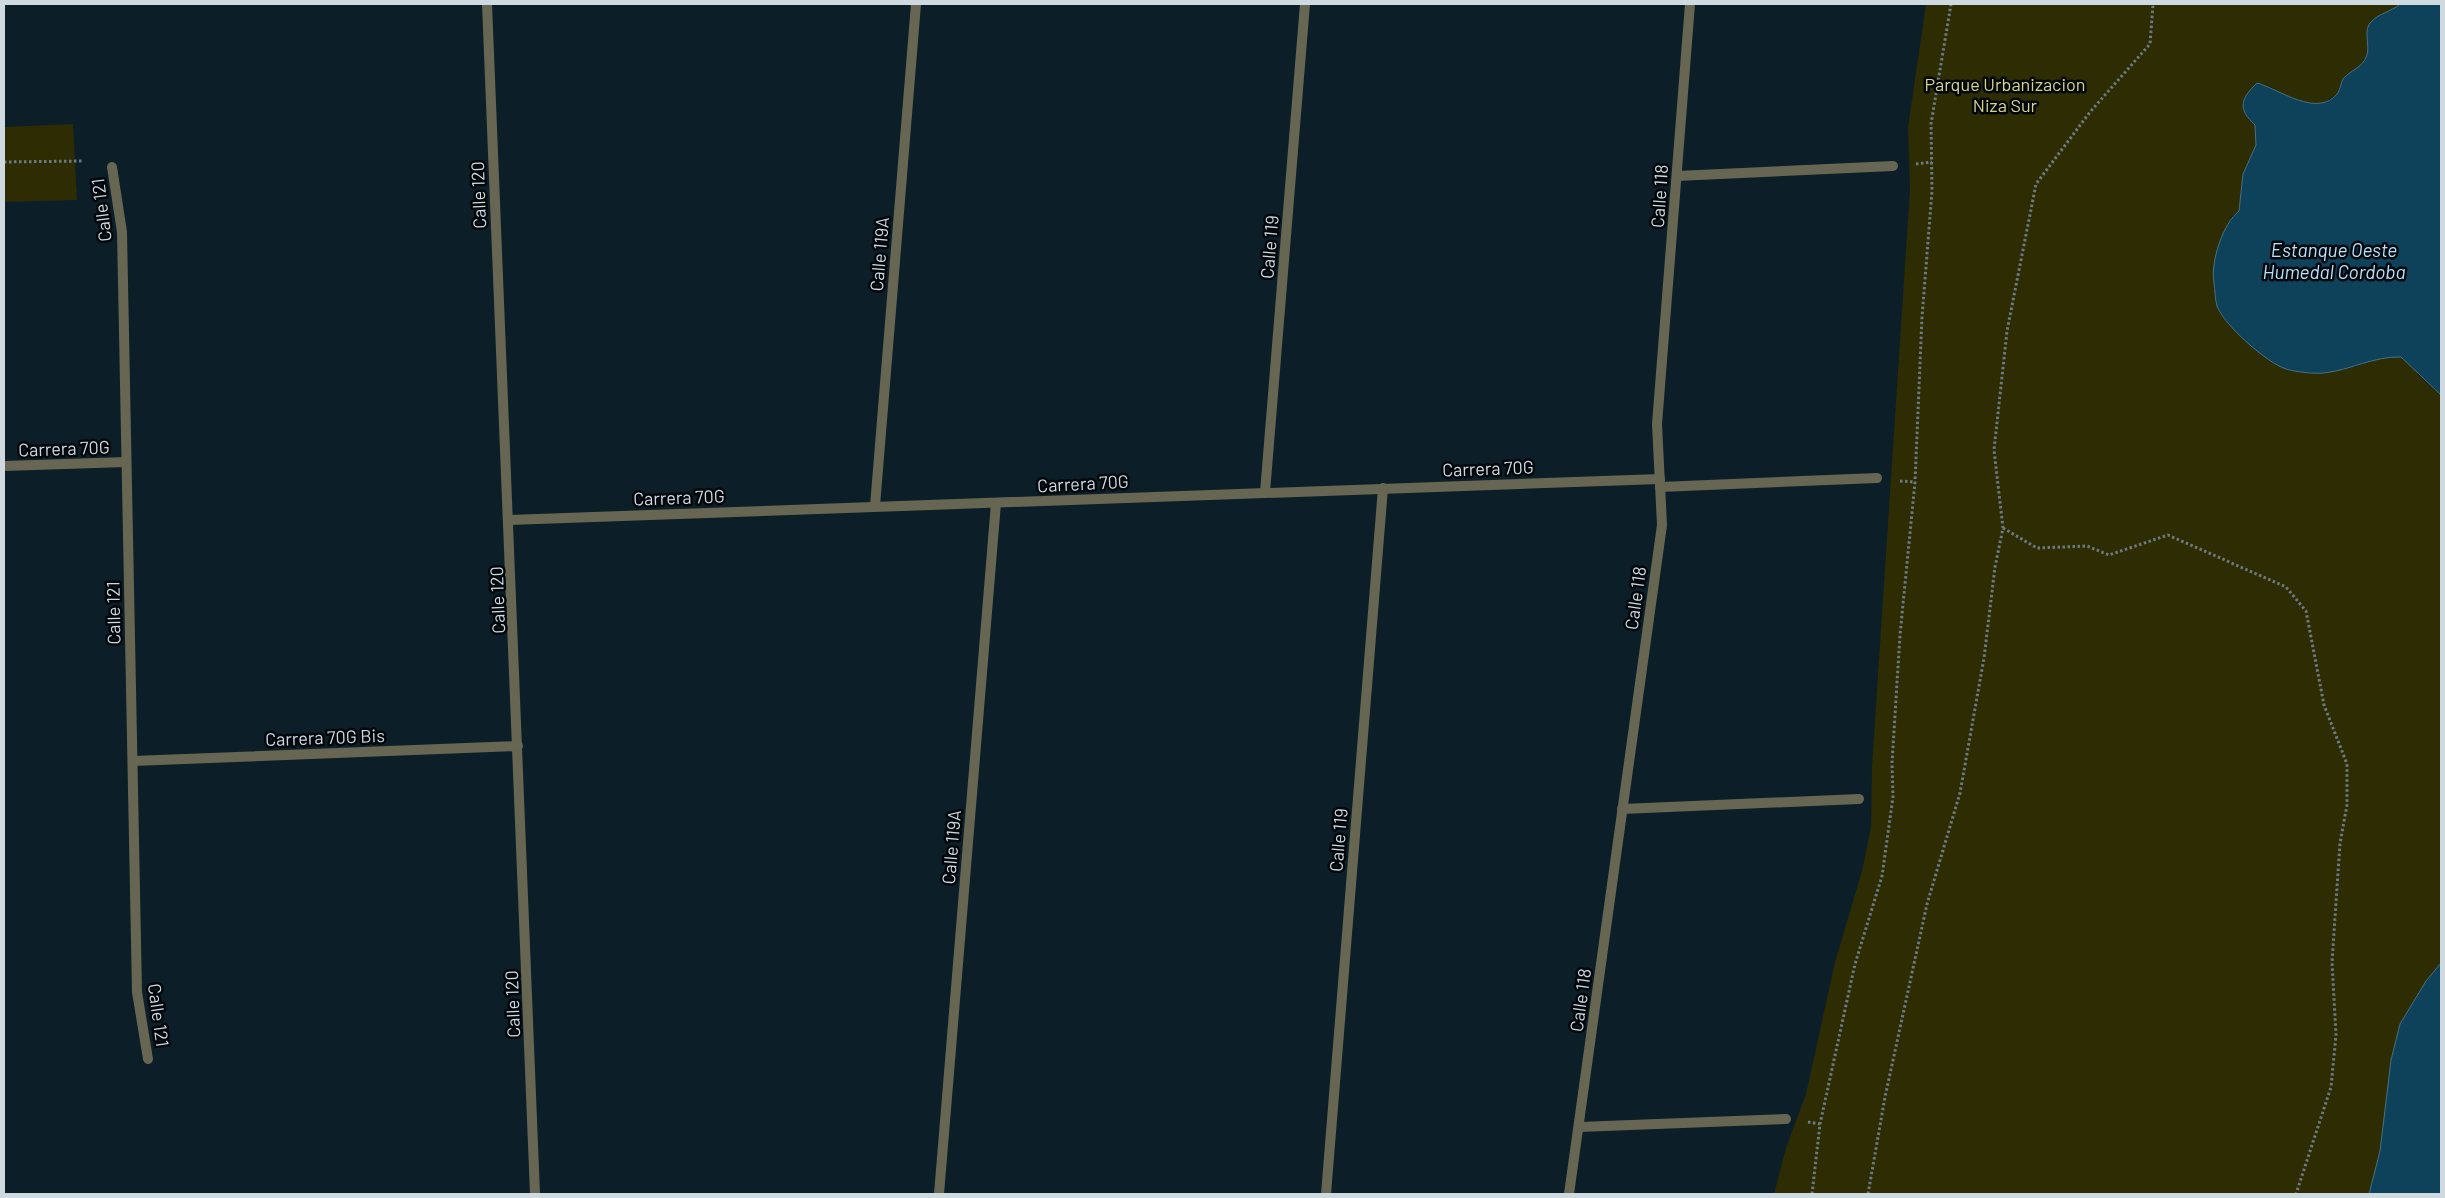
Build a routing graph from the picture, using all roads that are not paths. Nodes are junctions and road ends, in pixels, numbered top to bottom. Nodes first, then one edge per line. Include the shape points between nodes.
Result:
1 (487, 4) edge
2 (916, 4) edge
3 (1305, 4) edge
4 (1690, 4) edge
5 (112, 166) dead end
6 (1893, 166) dead end
7 (1677, 176) junction
8 (126, 462) junction
9 (4, 466) edge
10 (1878, 478) dead end
11 (1660, 483) junction
12 (1383, 488) junction
13 (1265, 492) junction
14 (996, 503) junction
15 (875, 506) junction
16 (509, 520) junction
17 (518, 746) junction
18 (133, 760) junction
19 (1859, 799) dead end
20 (1622, 809) junction
21 (148, 1059) dead end
22 (1786, 1119) dead end
23 (1579, 1127) junction
24 (536, 1194) edge
25 (939, 1194) edge
26 (1326, 1194) edge
27 (1569, 1194) edge

1 - 16 street, Calle 120
2 - 15 street, Calle 119A
3 - 13 street, Calle 119
4 - 7 street, Calle 118
5 - 8 street, Calle 121 via 122,232
6 - 7 street
7 - 11 street, Calle 118 via 1658,424
8 - 9 street, Carrera 70G
8 - 18 street, Calle 121
10 - 11 street, Carrera 70G
11 - 12 street, Carrera 70G
11 - 20 street, Calle 118 via 1662,526
12 - 13 street, Carrera 70G
12 - 26 street, Calle 119
13 - 14 street, Carrera 70G
14 - 15 street, Carrera 70G
14 - 25 street, Calle 119A
15 - 16 street, Carrera 70G
16 - 17 street, Calle 120
17 - 18 street, Carrera 70G Bis
17 - 24 street, Calle 120
18 - 21 street, Calle 121 via 137,992
19 - 20 street
20 - 23 street, Calle 118
22 - 23 street
23 - 27 street, Calle 118

